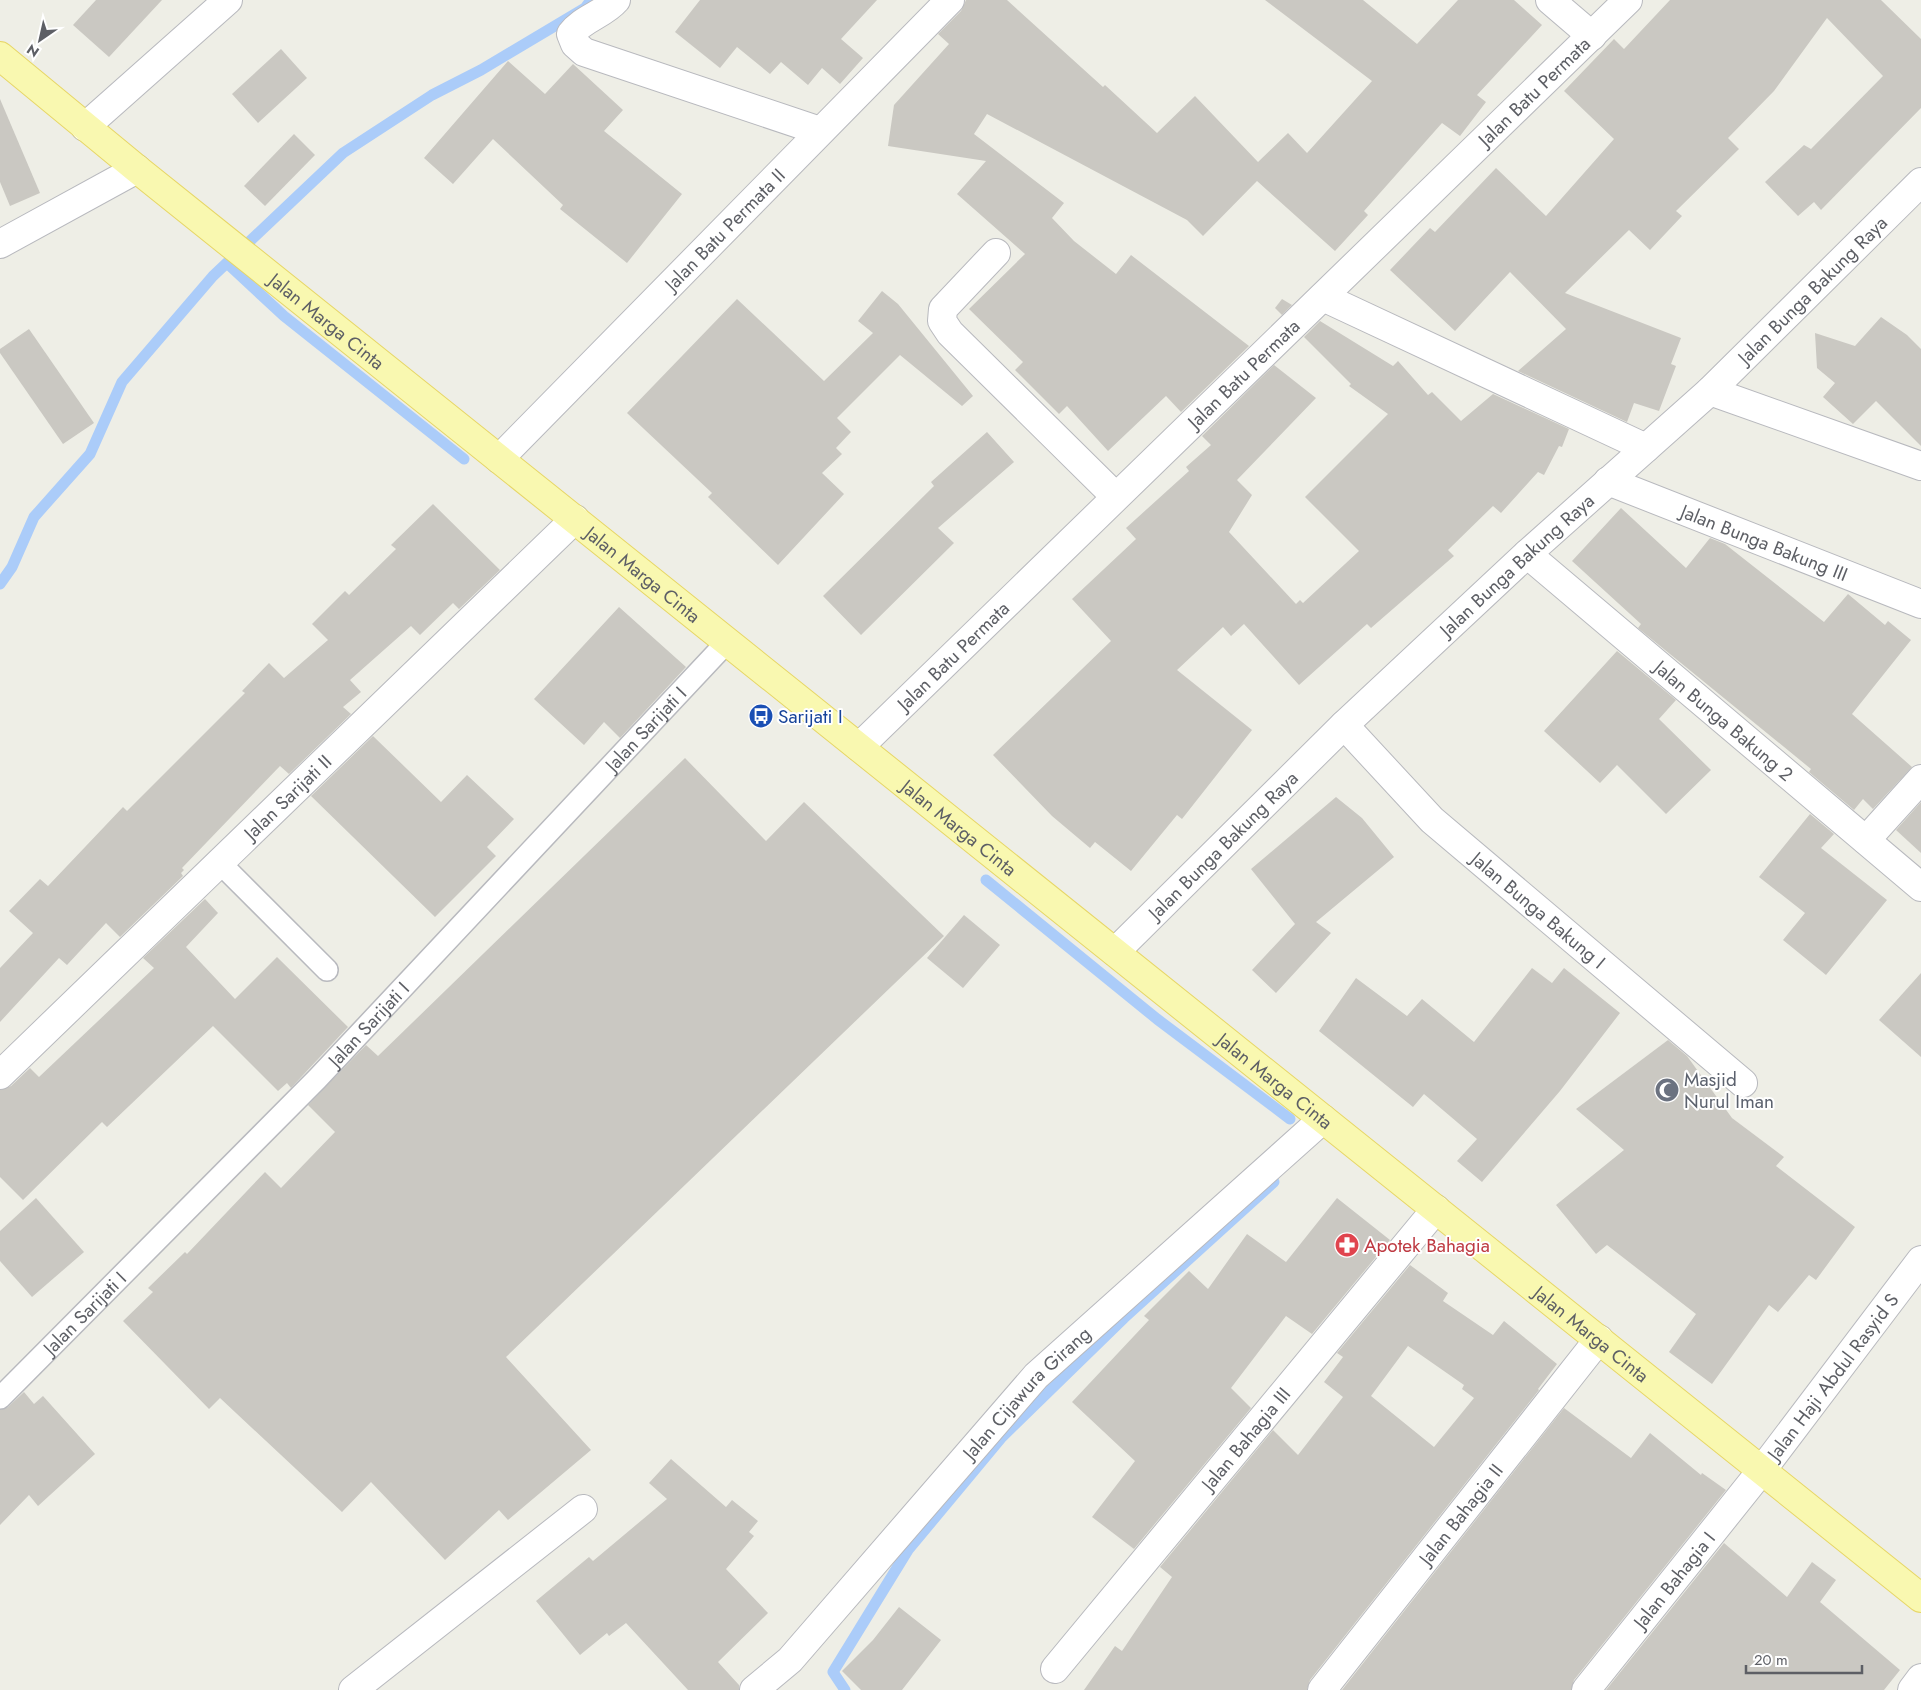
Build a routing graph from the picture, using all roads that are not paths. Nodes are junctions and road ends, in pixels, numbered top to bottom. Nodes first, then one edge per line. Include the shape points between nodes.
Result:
1 (228, 0) edge
2 (616, 0) edge
3 (950, 0) edge
4 (1550, 0) edge
5 (1628, 0) edge
6 (1592, 36) junction
7 (0, 56) edge
8 (85, 127) junction
9 (820, 131) junction
10 (136, 169) junction
11 (1921, 182) edge
12 (0, 244) edge
13 (996, 253) dead end
14 (1323, 297) junction
15 (1710, 391) junction
16 (1646, 448) junction
17 (499, 459) junction
18 (1921, 466) edge
19 (1608, 481) junction
20 (1115, 496) junction
21 (575, 519) junction
22 (1526, 554) junction
23 (1921, 604) edge
24 (728, 641) junction
25 (1344, 725) junction
26 (859, 747) junction
27 (1921, 779) edge
28 (1866, 840) junction
29 (220, 863) junction
30 (1921, 887) edge
31 (1115, 952) junction
32 (326, 970) dead end
33 (0, 1076) edge
34 (1743, 1083) dead end
35 (1324, 1118) junction
36 (1436, 1209) junction
37 (1921, 1260) edge
38 (1599, 1339) junction
39 (0, 1398) edge
40 (1762, 1470) junction
41 (583, 1509) dead end
42 (1921, 1598) edge
43 (1055, 1669) dead end
44 (1921, 1678) edge
45 (353, 1690) edge
46 (754, 1690) edge
47 (1322, 1690) edge
48 (1586, 1690) edge
49 (1912, 1690) edge

1 - 8 street
2 - 9 street via 579,24 571,34 575,44 584,52
3 - 9 street, Jalan Batu Permata II
4 - 6 street
5 - 6 street, Jalan Batu Permata
6 - 14 street, Jalan Batu Permata
7 - 8 main road, Jalan Marga Cinta
8 - 10 main road, Jalan Marga Cinta
9 - 17 street, Jalan Batu Permata II
10 - 12 street
10 - 17 main road, Jalan Marga Cinta
11 - 15 street, Jalan Bunga Bakung Raya
13 - 20 street via 943,309 942,321 950,333
14 - 16 street
14 - 20 street, Jalan Batu Permata
15 - 16 street, Jalan Bunga Bakung Raya
15 - 18 street
16 - 19 street, Jalan Bunga Bakung Raya
17 - 21 main road, Jalan Marga Cinta
19 - 22 street, Jalan Bunga Bakung Raya
19 - 23 street, Jalan Bunga Bakung III
20 - 26 street, Jalan Batu Permata
21 - 24 main road, Jalan Marga Cinta
21 - 29 street, Jalan Sarijati II
22 - 25 street, Jalan Bunga Bakung Raya
22 - 28 street, Jalan Bunga Bakung 2
24 - 26 main road, Jalan Marga Cinta
24 - 39 lane, Jalan Sarijati I via 317,1079
25 - 31 street, Jalan Bunga Bakung Raya
25 - 34 street, Jalan Bunga Bakung I via 1432,820
26 - 31 main road, Jalan Marga Cinta
27 - 28 street
28 - 30 street, Jalan Bunga Bakung 2
29 - 32 lane
29 - 33 street, Jalan Sarijati II
31 - 35 main road, Jalan Marga Cinta
35 - 36 main road, Jalan Marga Cinta
35 - 46 street, Jalan Cijawura Girang via 1036,1376 790,1660
36 - 38 main road, Jalan Marga Cinta
36 - 43 street, Jalan Bahagia III
37 - 40 street, Jalan Haji Abdul Rasyid S
38 - 40 main road, Jalan Marga Cinta
38 - 47 street, Jalan Bahagia II
40 - 42 main road, Jalan Marga Cinta
40 - 48 street, Jalan Bahagia I
41 - 45 street
44 - 49 street

